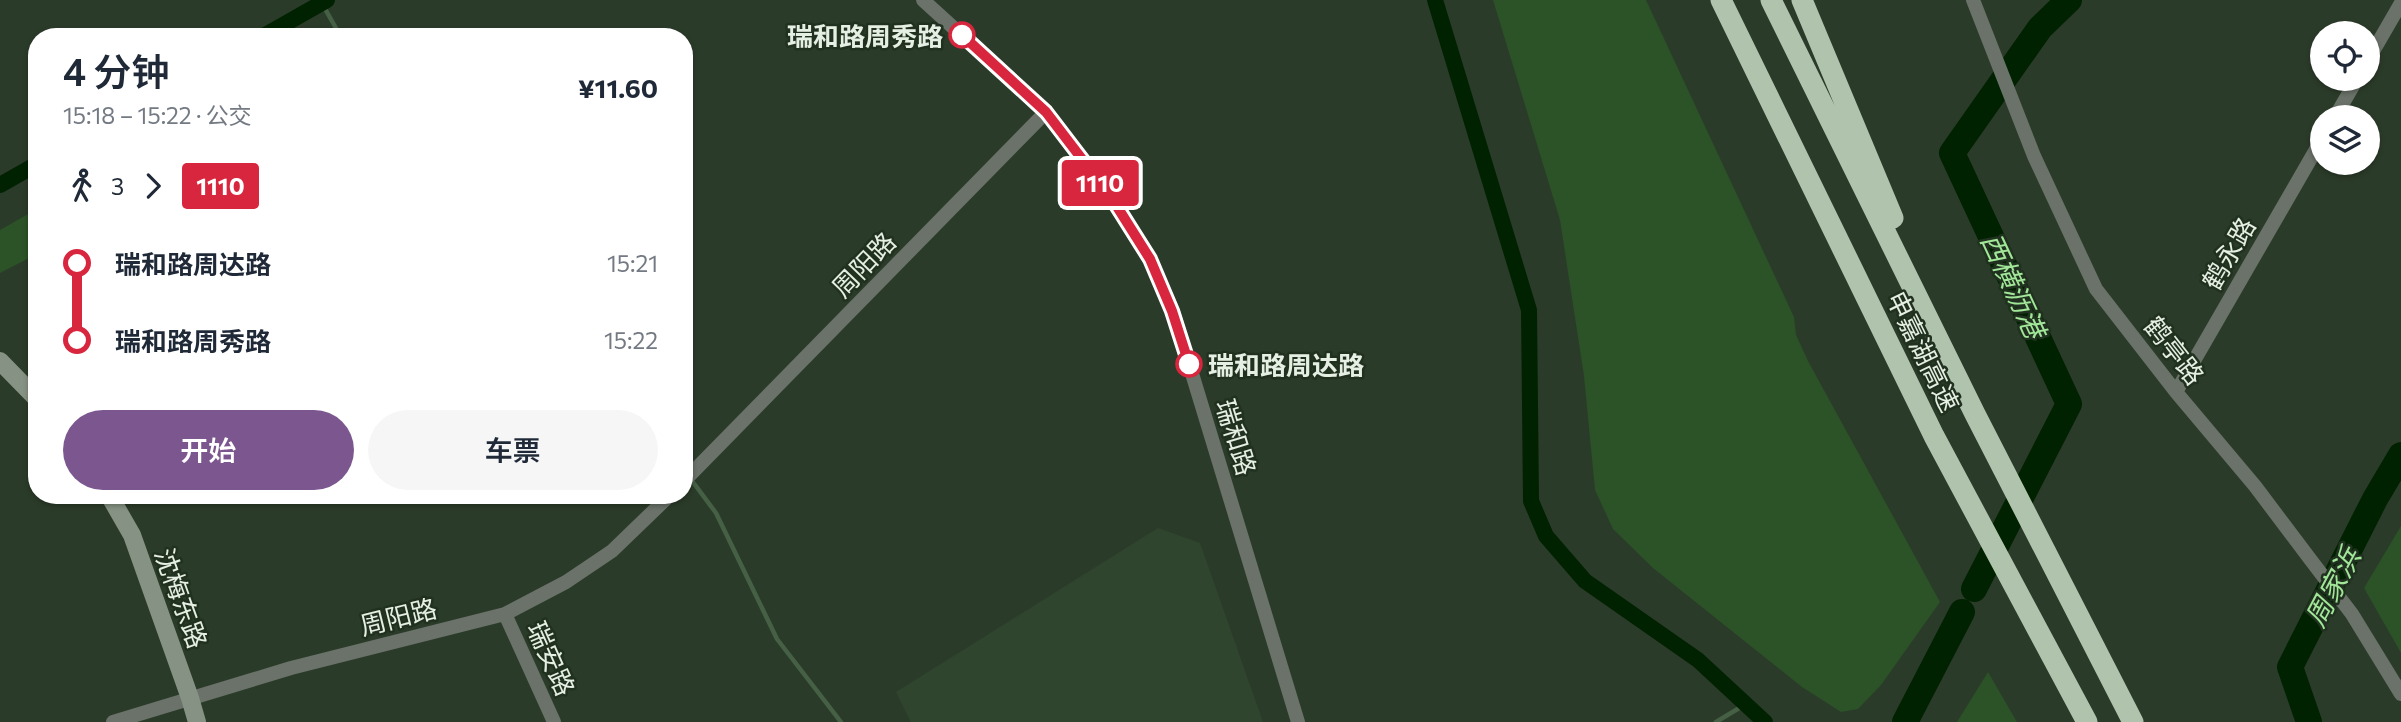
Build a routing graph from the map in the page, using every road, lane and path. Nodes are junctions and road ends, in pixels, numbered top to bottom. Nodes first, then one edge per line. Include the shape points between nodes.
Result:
1 (923, 0) edge
2 (1711, 0) edge
3 (1721, 0) edge
4 (1771, 0) edge
5 (1802, 0) edge
6 (1973, 0) edge
7 (2401, 3) edge
8 (2380, 39) edge
9 (1046, 112) junction
10 (2310, 160) edge
11 (0, 361) edge
12 (28, 390) edge
13 (2176, 392) junction
14 (1975, 414) junction
15 (1934, 436) junction
16 (693, 472) edge
17 (114, 504) edge
18 (662, 504) edge
19 (505, 614) junction
20 (2401, 694) edge
21 (190, 698) junction
22 (113, 722) edge
23 (197, 722) edge
24 (554, 722) edge
25 (1298, 722) edge
26 (2087, 722) edge
27 (2133, 722) edge

1 - 9 street, 瑞和路
2 - 15 highway
3 - 15 highway, 申嘉湖高速
4 - 14 highway, 申嘉湖高速
5 - 14 highway
6 - 13 street, 鹤亭路 via 2034,156 2096,289
7 - 8 street
9 - 16 street, 周阳路
9 - 25 street, 瑞和路 via 1118,208 1150,259 1172,311
10 - 13 street, 鹤永路
11 - 12 street
13 - 20 street, 鹤亭路 via 2255,485 2352,614
14 - 27 highway, 申嘉湖高速
15 - 26 highway, 申嘉湖高速
17 - 21 street, 沈梅东路 via 132,535
18 - 19 street, 周阳路 via 612,551
19 - 21 street, 周阳路
19 - 24 street, 瑞安路
21 - 22 street, 周阳路
21 - 23 street, 沈梅东路

